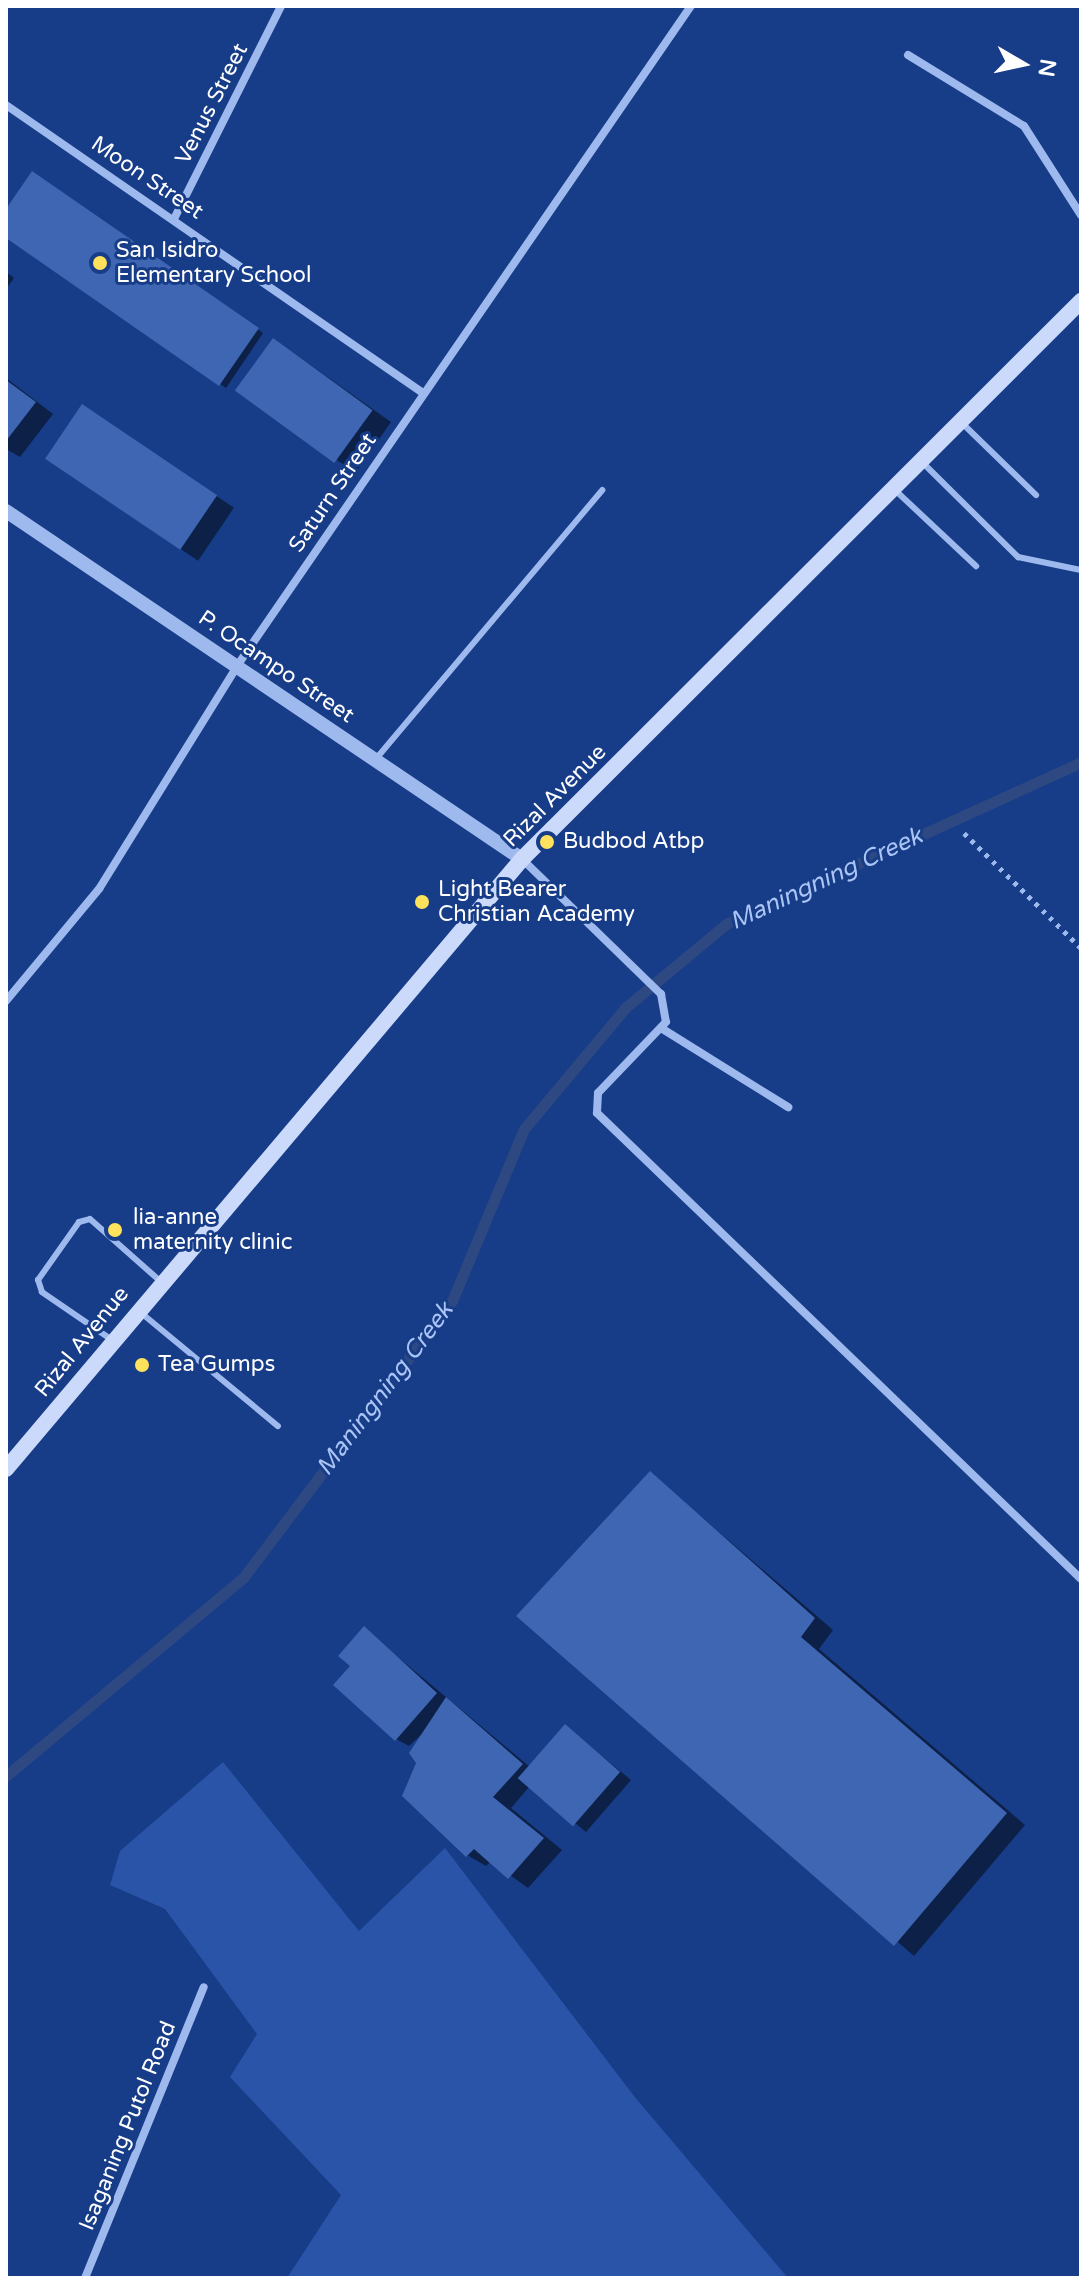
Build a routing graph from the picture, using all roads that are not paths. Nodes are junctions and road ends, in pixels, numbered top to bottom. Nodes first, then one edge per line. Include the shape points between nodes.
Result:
1 (281, 6) edge
2 (691, 6) edge
3 (908, 55) dead end
4 (6, 105) edge
5 (1081, 215) edge
6 (175, 217) junction
7 (1081, 301) edge
8 (423, 393) junction
9 (960, 421) junction
10 (920, 461) junction
11 (893, 489) junction
12 (602, 490) dead end
13 (1036, 495) dead end
14 (6, 511) edge
15 (976, 566) dead end
16 (1081, 570) edge
17 (237, 666) junction
18 (375, 760) junction
19 (522, 859) junction
20 (6, 1001) edge
21 (661, 1028) junction
22 (788, 1107) dead end
23 (160, 1281) junction
24 (137, 1309) junction
25 (112, 1340) junction
26 (278, 1426) dead end
27 (6, 1469) edge
28 (1081, 1579) edge
29 (204, 1987) dead end
30 (85, 2278) edge

1 - 6 street, Venus Street
2 - 8 street, Saturn Street
3 - 5 street via 1024,126
4 - 6 street, Moon Street
6 - 8 street, Moon Street
7 - 9 main road, Rizal Avenue
8 - 17 street, Saturn Street
9 - 10 main road, Rizal Avenue
9 - 13 lane
10 - 11 main road, Rizal Avenue
10 - 16 lane via 1018,557
11 - 15 lane
11 - 19 main road, Rizal Avenue
12 - 18 lane
14 - 17 street, P. Ocampo Street
17 - 18 street, P. Ocampo Street
17 - 20 street, Saturn Street via 99,889
18 - 19 street, P. Ocampo Street
19 - 21 street via 661,994 667,1016
19 - 23 main road, Rizal Avenue
21 - 22 street
21 - 28 street via 598,1093 597,1113
23 - 24 main road, Rizal Avenue
23 - 25 lane via 90,1219 79,1222 38,1280 42,1292
24 - 25 main road, Rizal Avenue
24 - 26 lane
25 - 27 main road, Rizal Avenue
29 - 30 street, Isaganing Putol Road

